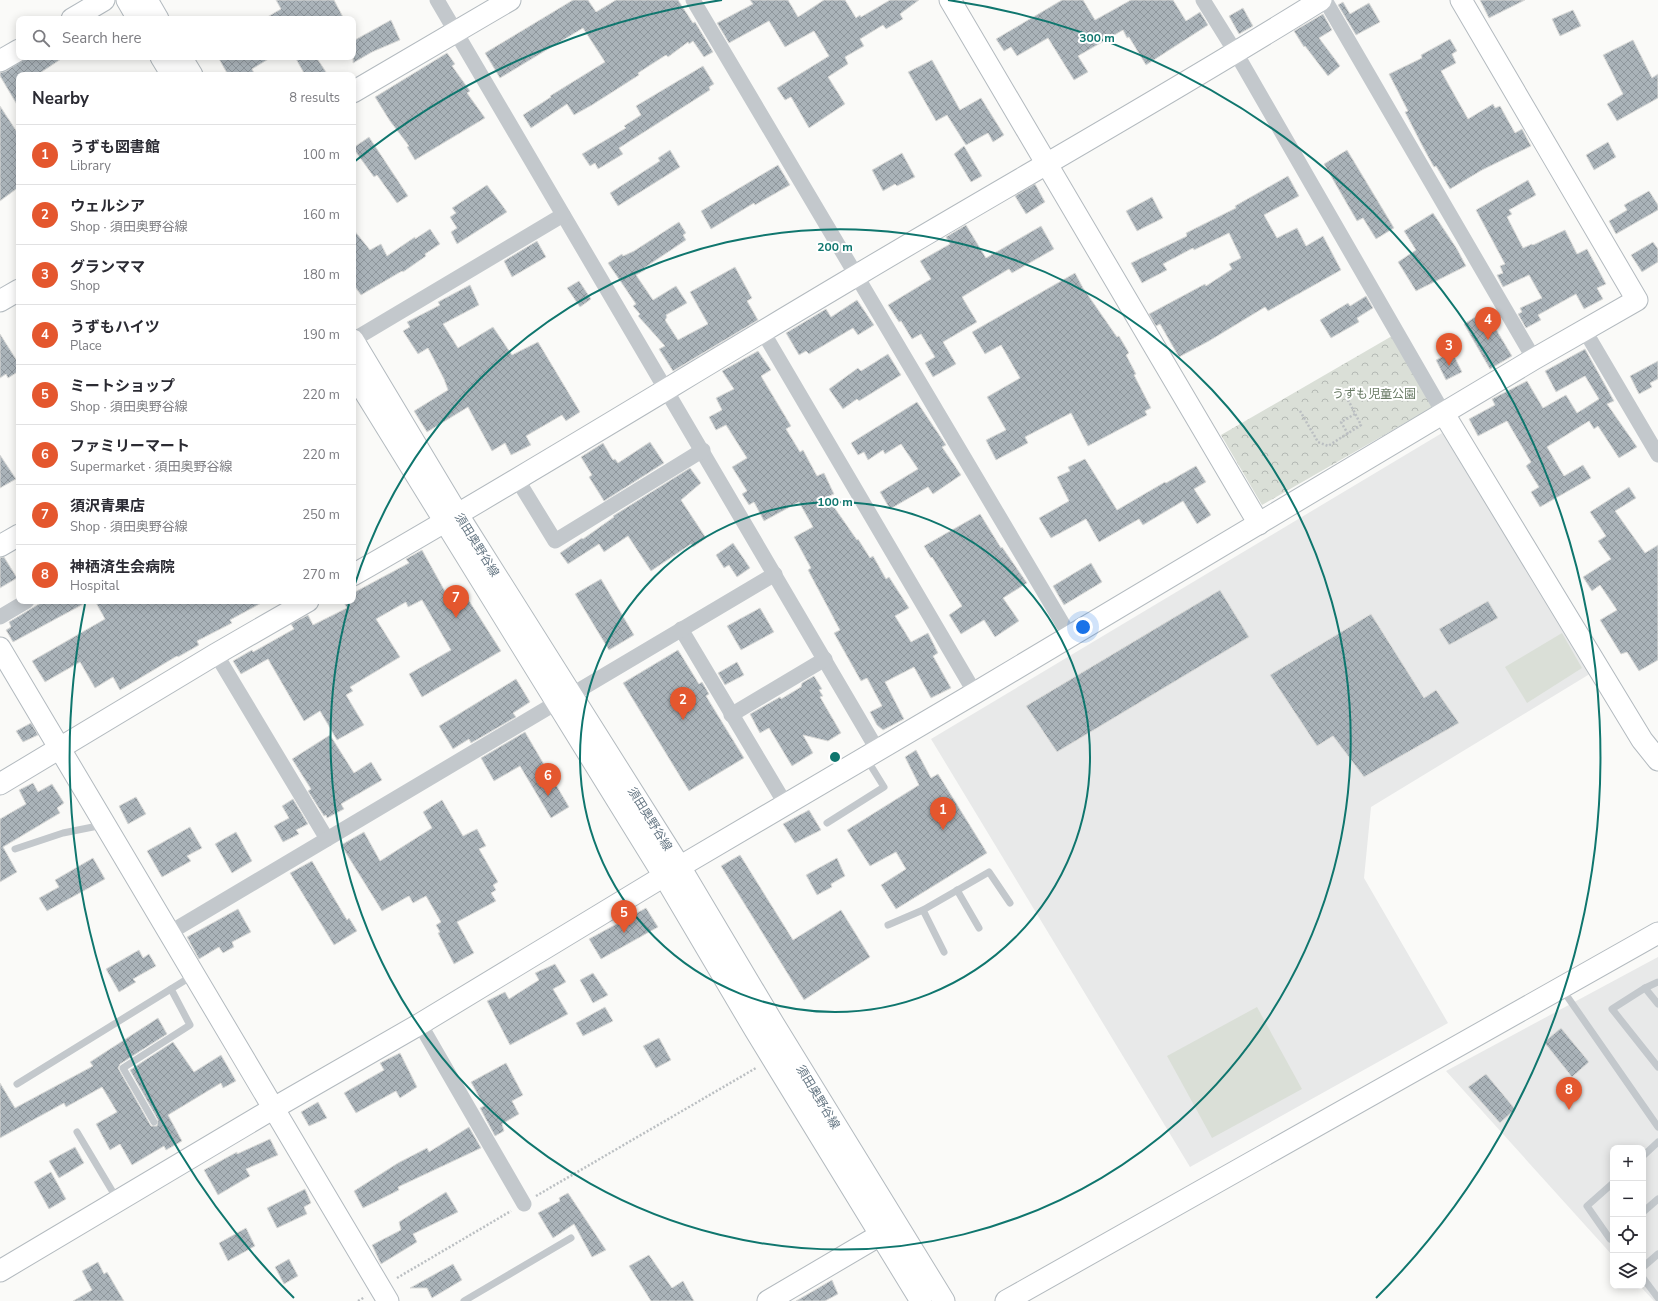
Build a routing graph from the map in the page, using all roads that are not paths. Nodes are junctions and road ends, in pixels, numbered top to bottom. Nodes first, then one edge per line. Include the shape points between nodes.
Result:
1 (104, 0) edge
2 (127, 0) edge
3 (147, 0) edge
4 (437, 0) edge
5 (510, 0) edge
6 (693, 0) edge
7 (950, 0) edge
8 (1203, 0) edge
9 (1321, 0) edge
10 (1325, 0) edge
11 (1461, 0) edge
12 (77, 16) edge
13 (136, 16) edge
14 (156, 16) edge
15 (456, 32) junction
16 (16, 52) edge
17 (1236, 53) junction
18 (163, 60) edge
19 (183, 60) edge
20 (0, 61) edge
21 (170, 72) edge
22 (190, 72) edge
23 (356, 90) edge
24 (1046, 163) junction
25 (563, 215) junction
26 (855, 276) junction
27 (16, 292) edge
28 (0, 301) edge
29 (1585, 331) junction
30 (763, 332) junction
31 (356, 338) edge
32 (356, 345) edge
33 (1534, 359) junction
34 (356, 377) edge
35 (666, 388) junction
36 (1444, 414) junction
37 (703, 450) junction
38 (1658, 455) edge
39 (517, 479) junction
40 (451, 519) junction
41 (1259, 524) junction
42 (16, 537) edge
43 (0, 546) edge
44 (356, 573) edge
45 (775, 574) junction
46 (22, 604) edge
47 (303, 604) edge
48 (0, 617) edge
49 (681, 629) junction
50 (1070, 636) junction
51 (0, 648) edge
52 (216, 654) junction
53 (825, 659) junction
54 (975, 693) junction
55 (564, 699) junction
56 (730, 715) junction
57 (60, 748) junction
58 (872, 754) junction
59 (1658, 760) edge
60 (0, 784) edge
61 (786, 805) junction
62 (826, 823) dead end
63 (106, 825) junction
64 (327, 839) junction
65 (15, 849) dead end
66 (672, 871) junction
67 (957, 890) junction
68 (1010, 903) dead end
69 (923, 910) junction
70 (888, 925) dead end
71 (979, 928) dead end
72 (169, 933) junction
73 (1658, 933) edge
74 (944, 952) dead end
75 (194, 974) junction
76 (1658, 982) edge
77 (1561, 988) junction
78 (1645, 988) junction
79 (171, 989) junction
80 (1658, 1004) edge
81 (420, 1024) junction
82 (1658, 1066) edge
83 (17, 1084) dead end
84 (274, 1108) junction
85 (154, 1122) dead end
86 (1658, 1127) edge
87 (77, 1132) dead end
88 (1658, 1142) edge
89 (1646, 1153) edge
90 (1610, 1186) edge
91 (1658, 1199) edge
92 (118, 1200) junction
93 (524, 1204) road end
94 (1646, 1209) edge
95 (888, 1230) junction
96 (1610, 1236) edge
97 (571, 1238) dead end
98 (1658, 1254) edge
99 (1646, 1264) edge
100 (0, 1271) edge
101 (1646, 1282) edge
102 (384, 1294) edge
103 (1658, 1298) edge
104 (464, 1301) edge
105 (768, 1301) edge
106 (921, 1301) edge
107 (944, 1301) edge
108 (1006, 1301) edge

1 - 12 street
2 - 13 street
3 - 14 street
4 - 15 street
5 - 15 street
6 - 26 street
7 - 24 street
8 - 17 street
9 - 17 street
10 - 33 street
11 - 29 street via 1637,300
15 - 23 street
15 - 25 street
16 - 20 street
17 - 24 street
17 - 36 street
18 - 21 street
19 - 22 street
24 - 26 street
24 - 41 street
25 - 31 street
25 - 35 street
26 - 30 street
26 - 50 street
27 - 28 street
29 - 33 street
29 - 38 street
30 - 35 street
30 - 54 street
32 - 40 street, 須田奥野谷線
33 - 36 street
34 - 40 street, 須田奥野谷線
35 - 37 street
35 - 39 street
36 - 41 street
36 - 59 street via 1642,740
37 - 39 street via 555,541
37 - 45 street
39 - 40 street
40 - 44 street
40 - 55 street, 須田奥野谷線
41 - 50 street
42 - 43 street
45 - 49 street
45 - 53 street
46 - 48 street
47 - 52 street
49 - 55 street
49 - 56 street
50 - 54 street
51 - 57 street
52 - 57 street
52 - 64 street
53 - 56 street
53 - 58 street
54 - 58 street
55 - 64 street
55 - 66 street, 須田奥野谷線
56 - 61 street
57 - 60 street
57 - 63 street
58 - 61 street
58 - 62 lane via 884,787
61 - 66 street
63 - 65 lane via 63,833
63 - 72 street
64 - 72 street
66 - 81 street
66 - 95 street, 須田奥野谷線
67 - 68 lane via 990,872
67 - 69 lane
67 - 71 lane
69 - 70 lane
69 - 74 lane
72 - 75 street
73 - 77 street
75 - 79 lane
75 - 84 street
76 - 78 lane
77 - 86 lane
77 - 108 street
78 - 80 lane
78 - 82 lane via 1612,1009
79 - 83 lane
79 - 85 lane via 190,1025 123,1068
81 - 84 street
81 - 93 street
84 - 92 street
84 - 102 street
87 - 92 lane
88 - 89 lane
90 - 96 lane via 1587,1206
91 - 94 lane
92 - 100 street
95 - 105 street
95 - 106 street, 須田奥野谷線
95 - 107 street, 須田奥野谷線
97 - 104 lane
98 - 99 lane
101 - 103 lane

